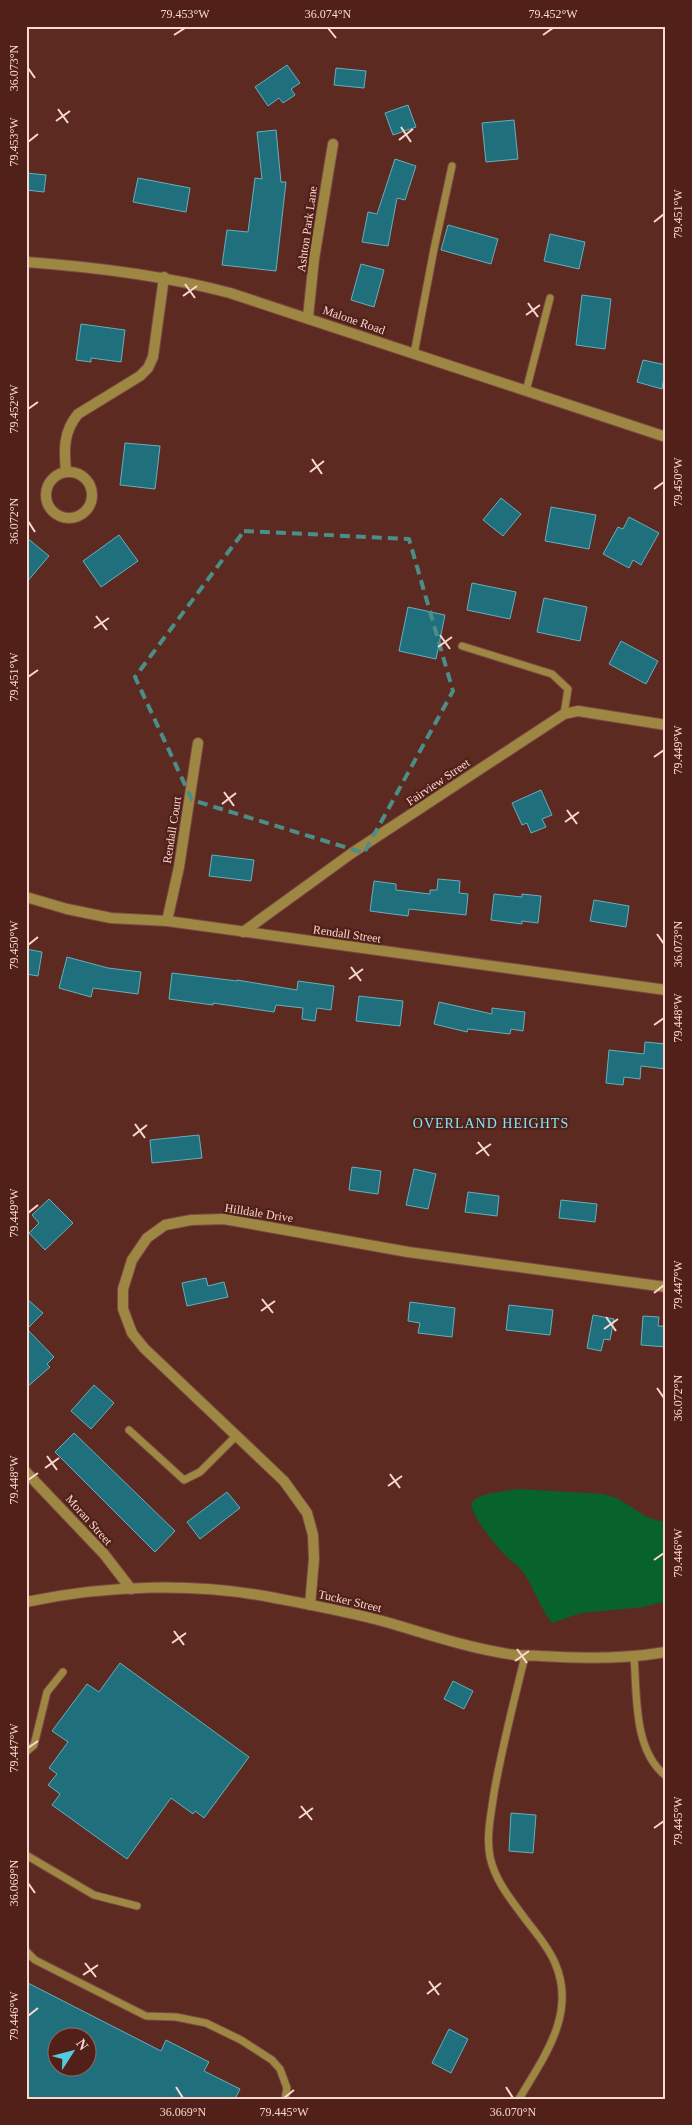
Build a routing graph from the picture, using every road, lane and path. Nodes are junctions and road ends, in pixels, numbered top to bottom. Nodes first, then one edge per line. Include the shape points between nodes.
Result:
1 (333, 144) dead end
2 (452, 166) dead end
3 (26, 262) edge
4 (164, 277) junction
5 (550, 298) dead end
6 (308, 318) junction
7 (414, 354) junction
8 (526, 392) junction
9 (666, 437) edge
10 (66, 472) junction
11 (462, 646) dead end
12 (564, 714) junction
13 (666, 724) edge
14 (198, 742) dead end
15 (26, 897) edge
16 (167, 921) junction
17 (242, 932) junction
18 (666, 990) edge
19 (666, 1287) edge
20 (129, 1430) dead end
21 (236, 1436) junction
22 (26, 1472) edge
23 (131, 1589) junction
24 (26, 1602) edge
25 (310, 1605) junction
26 (666, 1652) edge
27 (525, 1656) junction
28 (634, 1656) junction
29 (63, 1672) dead end
30 (26, 1752) edge
31 (666, 1776) edge
32 (26, 1855) edge
33 (137, 1906) dead end
34 (26, 1951) edge
35 (285, 2099) edge
36 (519, 2099) edge

1 - 6 street, Ashton Park Lane
2 - 7 lane
3 - 4 street, Malone Road
4 - 6 street, Malone Road via 230,293
4 - 10 street via 153,357 148,368 78,414 71,422 64,449
5 - 8 lane
6 - 7 street, Malone Road
7 - 8 street, Malone Road
8 - 9 street, Malone Road
10 - 10 street via 74,472 87,480 92,494 88,509 70,518 52,511 46,498 52,479
11 - 12 lane via 552,674 568,689
12 - 13 street, Fairview Street via 578,711
12 - 17 street, Fairview Street via 352,853
14 - 16 street, Rendall Court via 179,867
15 - 16 street, Rendall Street via 111,918
16 - 17 street, Rendall Street
17 - 18 street, Rendall Street
19 - 21 street, Hilldale Drive via 408,1252 224,1219 165,1225 147,1238 132,1260 123,1289 123,1309 132,1333 144,1348
20 - 21 lane via 184,1480 200,1472
21 - 25 street, Hilldale Drive via 284,1480 306,1513 314,1551
22 - 23 street, Moran Street via 104,1554
23 - 24 street, Tucker Street
23 - 25 street, Tucker Street via 223,1590
25 - 27 street, Tucker Street via 477,1648
26 - 28 street, Tucker Street
27 - 28 street, Tucker Street via 573,1659
27 - 36 lane via 499,1766 487,1836 495,1874 555,1962 564,1995 562,2017 549,2049
28 - 31 lane via 642,1740 647,1755
29 - 30 lane via 47,1692 34,1746
32 - 33 lane via 94,1895
34 - 35 lane via 35,1960 146,2016 206,2023 241,2040 280,2069 286,2088

